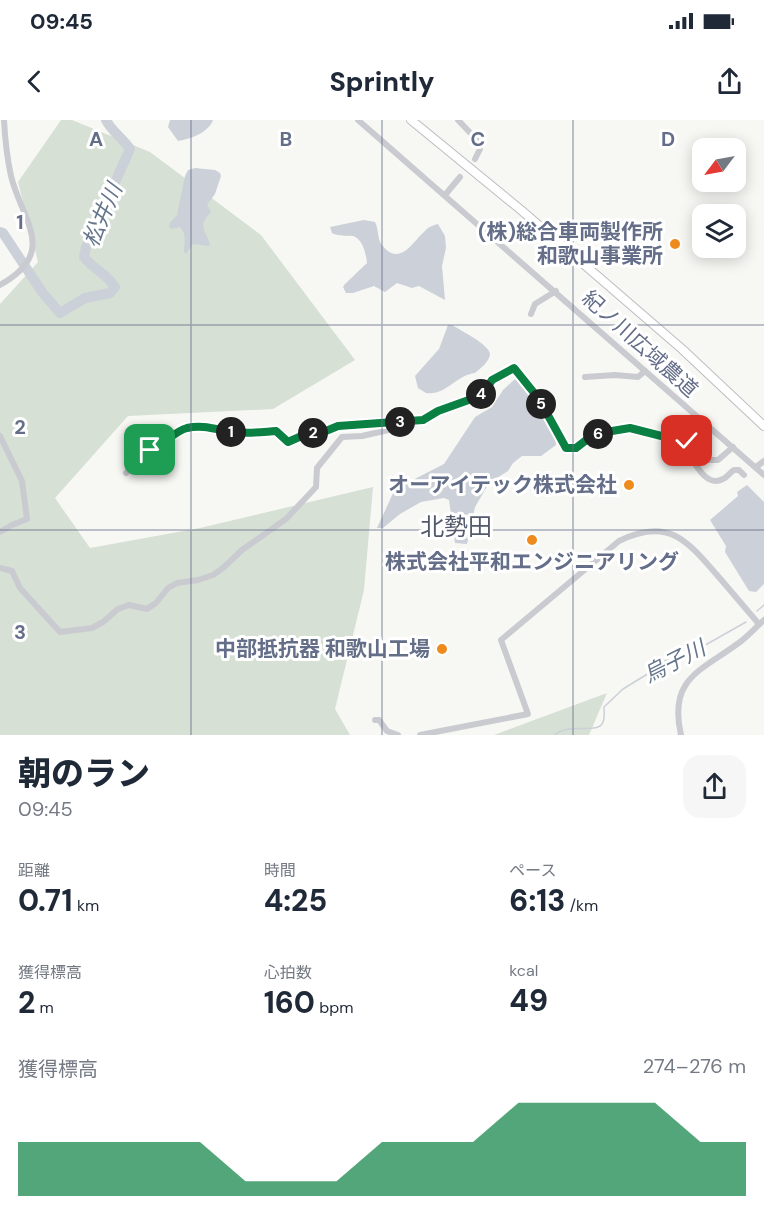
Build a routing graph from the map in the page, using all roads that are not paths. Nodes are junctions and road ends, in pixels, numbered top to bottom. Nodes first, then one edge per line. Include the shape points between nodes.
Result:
1 (4, 120) edge
2 (358, 120) edge
3 (411, 120) edge
4 (458, 120) edge
5 (475, 159) dead end
6 (460, 177) dead end
7 (444, 195) junction
8 (0, 285) edge
9 (556, 291) junction
10 (531, 314) dead end
11 (645, 372) junction
12 (585, 376) dead end
13 (423, 420) junction
14 (764, 426) edge
15 (0, 436) edge
16 (681, 441) junction
17 (732, 447) junction
18 (764, 460) edge
19 (756, 467) junction
20 (126, 473) dead end
21 (744, 475) dead end
22 (764, 475) edge
23 (0, 532) edge
24 (0, 568) edge
25 (762, 622) edge
26 (375, 720) dead end
27 (398, 735) edge
28 (420, 735) edge
29 (681, 735) edge

1 - 8 street via 11,177 33,233 28,261
2 - 7 street, 紀ノ川広域農道
3 - 14 highway via 601,279
4 - 5 street via 478,141 480,150
6 - 7 street
7 - 9 street, 紀ノ川広域農道
9 - 10 street via 535,304
9 - 11 street, 紀ノ川広域農道
11 - 12 street via 638,377
11 - 17 street, 紀ノ川広域農道
13 - 16 street via 477,397 492,380 514,368 539,399 566,448 576,448 594,434 630,428
13 - 20 street via 338,426 288,442 276,431 189,427 142,454
13 - 24 street via 384,432 342,436 317,468 316,487 286,519 213,575 177,583 147,609 129,605 92,628 60,632 20,588 12,571
15 - 23 street via 22,481 27,519
16 - 17 street via 684,438 708,460 718,460
16 - 21 street via 699,472 707,478 721,480 734,470
17 - 19 street, 紀ノ川広域農道
18 - 19 street
19 - 22 street, 紀ノ川広域農道
25 - 28 street via 692,546 667,532 635,533 619,541 501,640 528,714
25 - 29 street via 687,681 678,704
26 - 27 street

